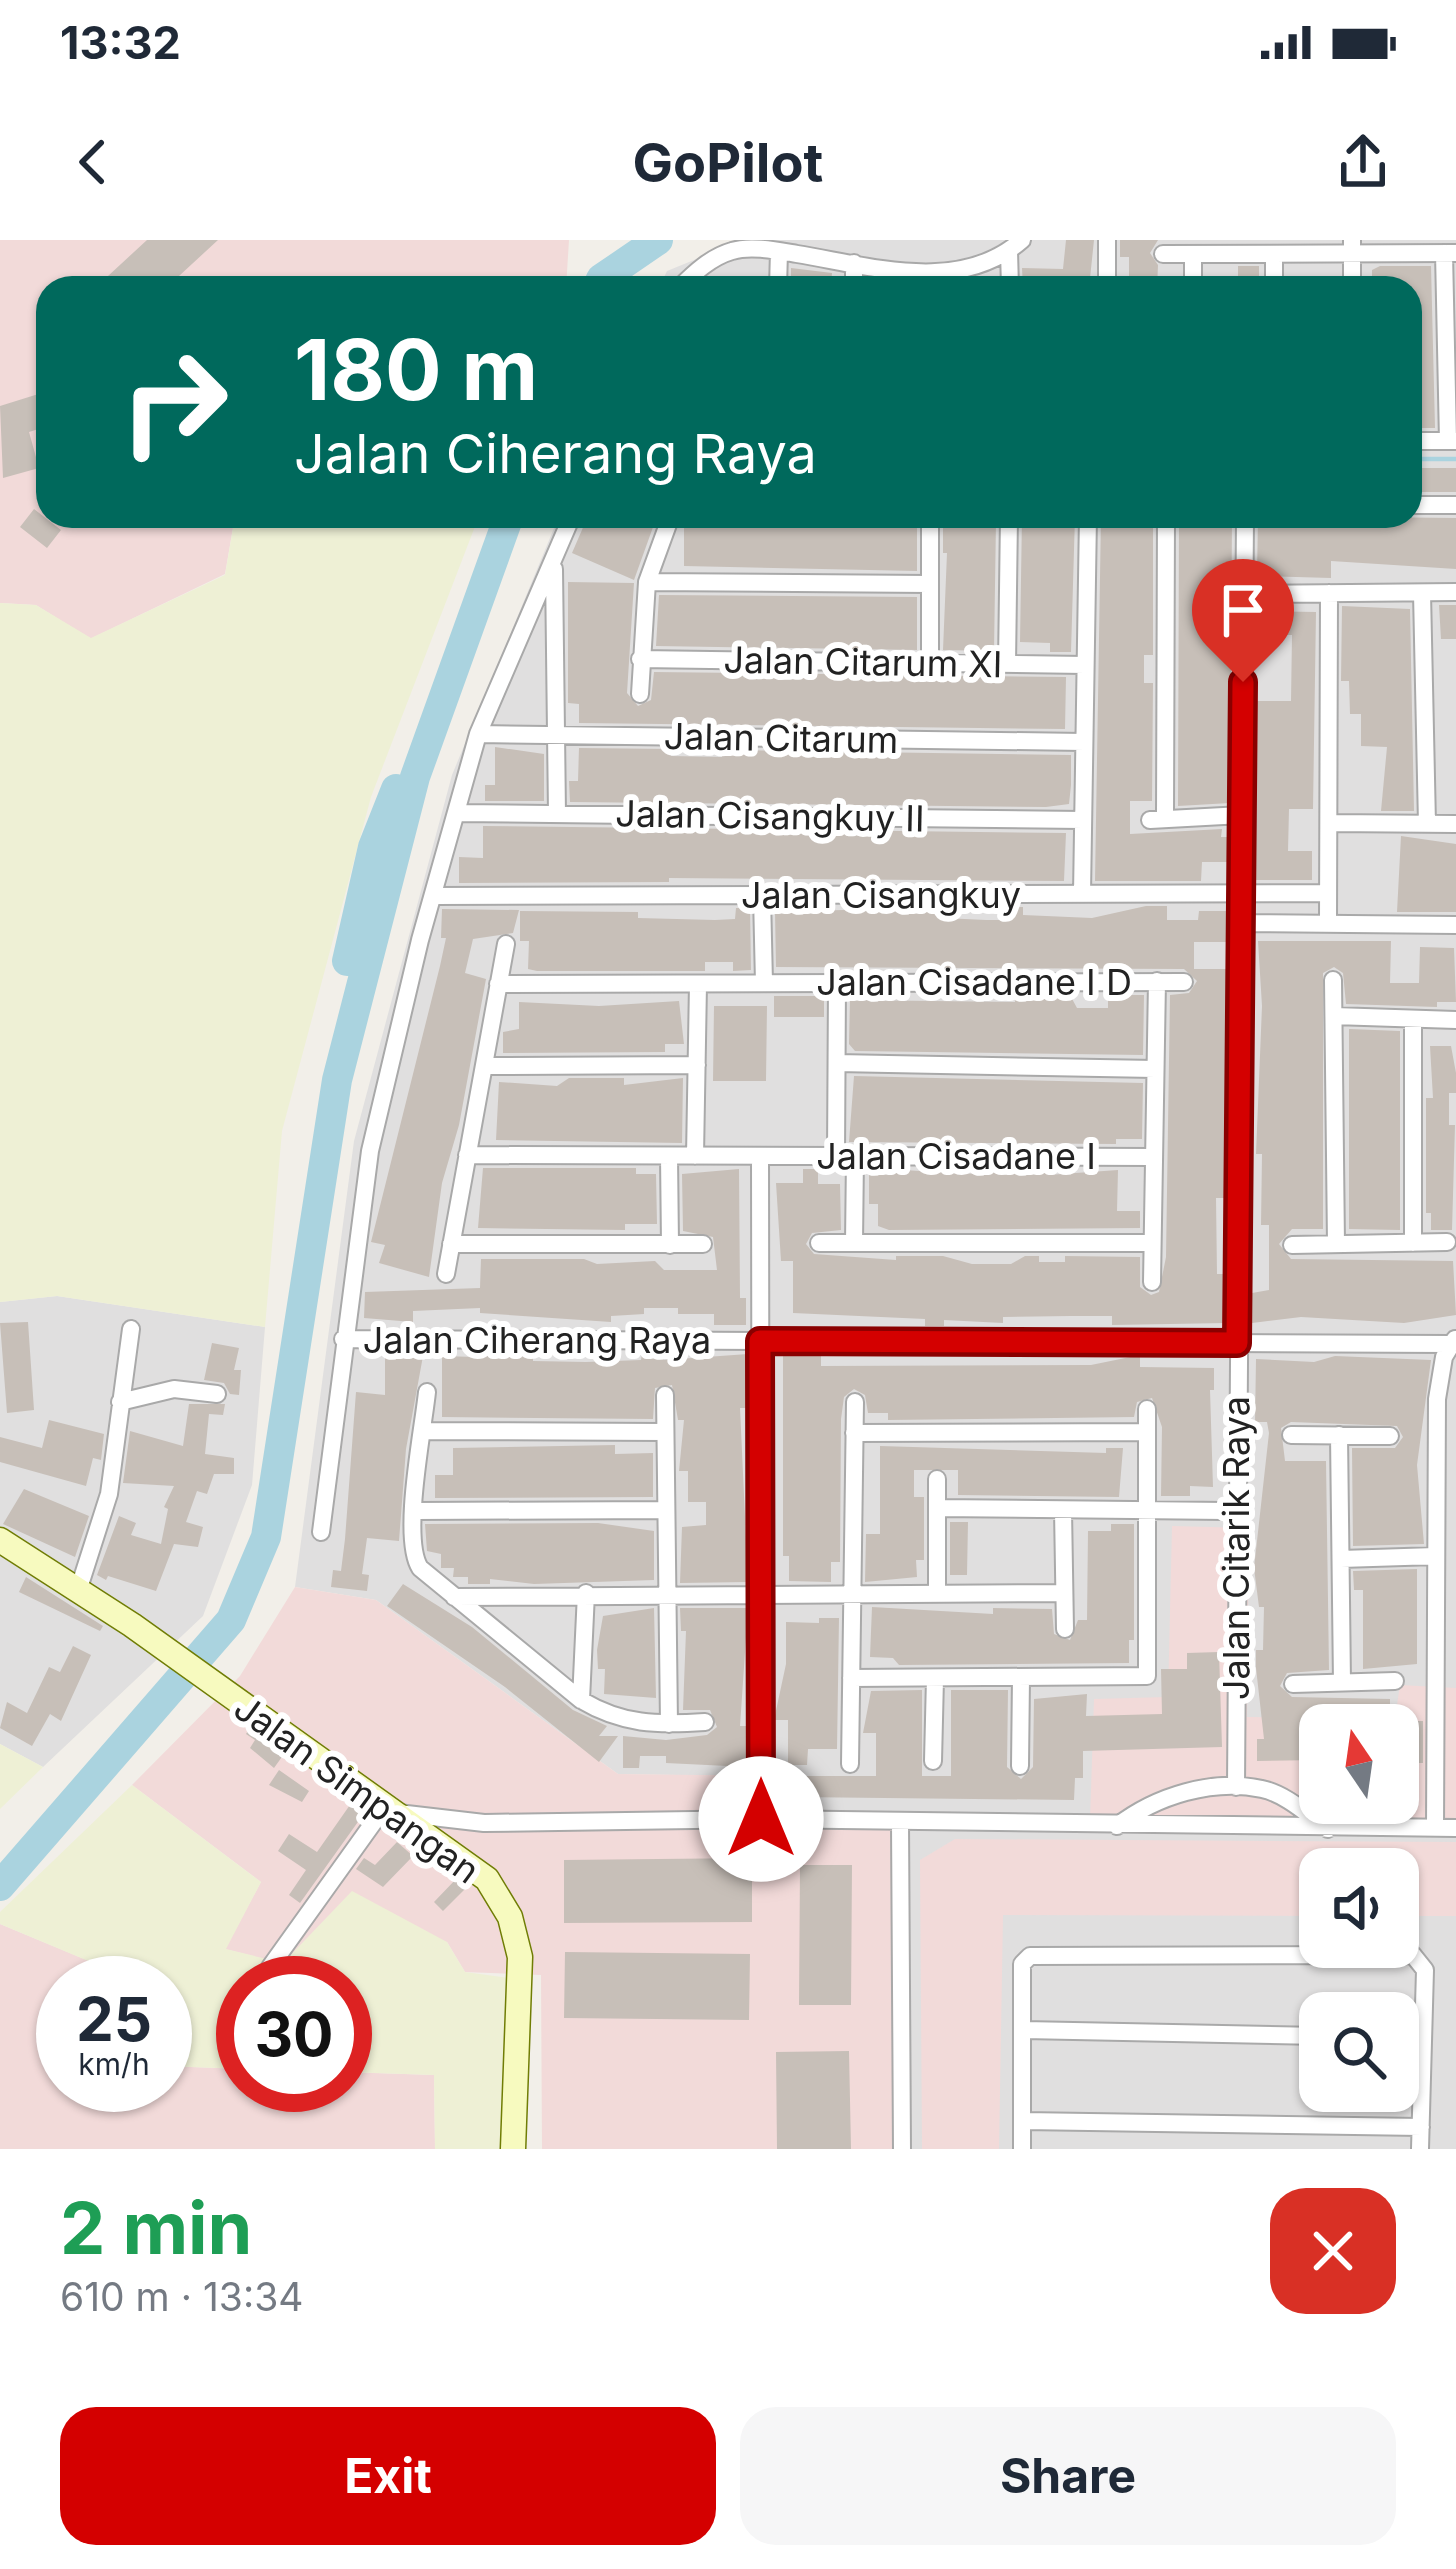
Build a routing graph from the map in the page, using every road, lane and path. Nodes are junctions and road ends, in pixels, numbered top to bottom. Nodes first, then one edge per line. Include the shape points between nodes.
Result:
1 (1107, 240) edge
2 (1016, 245) edge
3 (1352, 247) edge
4 (779, 251) junction
5 (1450, 253) edge
6 (1163, 254) dead end
7 (1193, 254) junction
8 (1274, 254) junction
9 (854, 263) junction
10 (691, 276) edge
11 (778, 276) edge
12 (854, 276) edge
13 (909, 276) edge
14 (947, 276) edge
15 (1012, 276) edge
16 (1107, 276) edge
17 (1193, 276) edge
18 (1274, 276) edge
19 (1452, 441) edge
20 (1422, 505) edge
21 (1456, 505) edge
22 (567, 528) edge
23 (667, 528) edge
24 (930, 528) edge
25 (1009, 528) edge
26 (1088, 528) edge
27 (1166, 528) edge
28 (1244, 528) edge
29 (554, 559) junction
30 (647, 582) junction
31 (930, 584) junction
32 (1456, 592) edge
33 (1329, 593) junction
34 (1422, 593) junction
35 (1244, 594) junction
36 (640, 659) junction
37 (930, 663) junction
38 (1007, 664) junction
39 (1085, 665) junction
40 (640, 694) dead end
41 (478, 734) junction
42 (555, 735) junction
43 (1084, 742) junction
44 (457, 813) junction
45 (557, 814) junction
46 (1242, 815) junction
47 (1083, 820) junction
48 (1329, 823) junction
49 (1427, 824) junction
50 (1456, 824) edge
51 (1241, 893) junction
52 (1328, 893) junction
53 (1082, 894) junction
54 (433, 896) junction
55 (762, 896) junction
56 (1241, 923) junction
57 (1328, 924) junction
58 (1456, 925) edge
59 (506, 944) dead end
60 (1333, 980) dead end
61 (1156, 981) junction
62 (1184, 982) dead end
63 (698, 983) junction
64 (764, 983) junction
65 (837, 983) junction
66 (498, 984) junction
67 (1334, 1016) junction
68 (1413, 1019) junction
69 (1456, 1019) edge
70 (837, 1063) junction
71 (697, 1065) junction
72 (484, 1066) junction
73 (1155, 1069) junction
74 (467, 1155) junction
75 (669, 1156) junction
76 (695, 1156) junction
77 (760, 1156) junction
78 (846, 1156) junction
79 (1153, 1157) junction
80 (1447, 1242) dead end
81 (819, 1243) dead end
82 (854, 1243) junction
83 (1151, 1243) junction
84 (1413, 1243) junction
85 (452, 1244) junction
86 (670, 1244) junction
87 (704, 1244) dead end
88 (1336, 1244) junction
89 (1292, 1245) dead end
90 (446, 1274) dead end
91 (1152, 1282) dead end
92 (131, 1329) dead end
93 (343, 1339) junction
94 (760, 1341) junction
95 (1453, 1341) edge
96 (1237, 1343) junction
97 (427, 1392) dead end
98 (217, 1394) dead end
99 (665, 1395) dead end
100 (120, 1402) junction
101 (854, 1402) dead end
102 (1147, 1409) dead end
103 (423, 1431) junction
104 (665, 1432) junction
105 (1146, 1432) junction
106 (854, 1433) junction
107 (1291, 1435) dead end
108 (1339, 1436) junction
109 (1390, 1436) dead end
110 (937, 1479) dead end
111 (937, 1508) junction
112 (666, 1510) junction
113 (1063, 1510) junction
114 (415, 1511) junction
115 (1146, 1511) junction
116 (1226, 1511) dead end
117 (322, 1532) dead end
118 (0, 1540) edge
119 (1436, 1556) junction
120 (1341, 1558) junction
121 (78, 1591) junction
122 (668, 1593) junction
123 (760, 1593) junction
124 (851, 1593) junction
125 (937, 1593) junction
126 (1064, 1593) junction
127 (586, 1594) junction
128 (454, 1597) junction
129 (1065, 1629) dead end
130 (1021, 1677) junction
131 (851, 1678) junction
132 (935, 1678) junction
133 (1394, 1681) dead end
134 (1342, 1683) junction
135 (1293, 1684) dead end
136 (581, 1700) junction
137 (705, 1722) dead end
138 (669, 1724) junction
139 (932, 1761) dead end
140 (850, 1764) dead end
141 (1021, 1766) dead end
142 (1236, 1787) junction
143 (391, 1809) junction
144 (761, 1819) junction
145 (900, 1823) junction
146 (1117, 1826) junction
147 (1448, 1828) edge
148 (1328, 1829) junction
149 (278, 1956) edge
150 (1024, 2030) junction
151 (1299, 2036) edge
152 (1421, 2038) joint
153 (1023, 2121) junction
154 (1421, 2127) junction
155 (513, 2149) edge
156 (902, 2149) edge
157 (1022, 2149) edge
158 (1420, 2149) edge

1 - 16 street
2 - 14 street
2 - 15 street
3 - 5 street
3 - 8 street
4 - 9 street
4 - 10 street via 734,249
4 - 11 street
5 - 19 street
6 - 7 street
7 - 8 street
7 - 17 street
8 - 18 street
9 - 12 street
9 - 13 street
20 - 21 street
22 - 29 street
23 - 30 street
24 - 31 street
25 - 38 street
26 - 39 street
27 - 46 street via 1157,819
28 - 35 street, Jalan Citarik Raya
29 - 41 street
29 - 42 street
30 - 31 street
30 - 36 street
31 - 37 street
32 - 34 street
33 - 34 street
33 - 35 street
33 - 48 street
34 - 49 street
35 - 46 street, Jalan Citarik Raya
36 - 37 street, Jalan Citarum XI
36 - 40 street
37 - 38 street, Jalan Citarum XI
38 - 39 street, Jalan Citarum XI
39 - 43 street
41 - 42 street, Jalan Citarum
41 - 44 street
42 - 43 street, Jalan Citarum
42 - 45 street
43 - 47 street
44 - 45 street, Jalan Cisangkuy II
44 - 54 street
45 - 47 street, Jalan Cisangkuy II
46 - 51 street, Jalan Citarik Raya
47 - 53 street
48 - 49 street
48 - 52 street
49 - 50 street
51 - 52 street, Jalan Cisangkuy
51 - 53 street, Jalan Cisangkuy
51 - 56 street, Jalan Citarik Raya
52 - 57 street
53 - 55 street, Jalan Cisangkuy
54 - 55 street, Jalan Cisangkuy
54 - 93 street via 370,1151
55 - 64 street
56 - 57 street
56 - 96 street, Jalan Citarik Raya
57 - 58 street
59 - 66 street
60 - 67 street
61 - 62 street, Jalan Cisadane I D
61 - 65 street, Jalan Cisadane I D
61 - 73 street
63 - 64 street, Jalan Cisadane I D
63 - 66 street, Jalan Cisadane I D
63 - 71 street
64 - 65 street, Jalan Cisadane I D
65 - 70 street
66 - 72 street
67 - 68 street
67 - 88 street
68 - 69 street
68 - 84 street
70 - 73 street
70 - 78 street
71 - 72 street
71 - 76 street
72 - 74 street
73 - 79 street
74 - 75 street, Jalan Cisadane I
74 - 85 street
75 - 76 street, Jalan Cisadane I
75 - 86 street
76 - 77 street, Jalan Cisadane I
77 - 78 street, Jalan Cisadane I
77 - 94 street
78 - 79 street, Jalan Cisadane I
78 - 82 street
79 - 83 street
80 - 84 street
81 - 82 street
82 - 83 street
83 - 91 street
84 - 88 street
85 - 86 street
85 - 90 street
86 - 87 street
88 - 89 street
92 - 100 street
93 - 94 street, Jalan Ciherang Raya
93 - 117 street
94 - 96 street, Jalan Ciherang Raya
94 - 123 street
95 - 96 street, Jalan Ciherang Raya
95 - 119 street via 1439,1373
96 - 142 street, Jalan Citarik Raya
97 - 103 street
98 - 100 street via 174,1389
99 - 104 street
100 - 121 street via 109,1494
101 - 106 street
102 - 105 street
103 - 104 street
103 - 114 street
104 - 112 street
105 - 106 street
105 - 115 street
106 - 124 street
107 - 108 street
108 - 109 street
108 - 120 street
110 - 111 street
111 - 113 street
111 - 125 street
112 - 114 street
112 - 122 street
113 - 115 street
113 - 126 street
114 - 128 street via 414,1558
115 - 116 street
115 - 130 street via 1148,1676
118 - 121 street, Jalan Simpangan
119 - 120 street
119 - 147 street via 1436,1806
120 - 134 street
121 - 143 street, Jalan Simpangan
122 - 123 street
122 - 127 street
122 - 138 street
123 - 124 street
123 - 144 street
124 - 125 street
124 - 131 street
125 - 126 street
126 - 129 street
127 - 128 street
127 - 136 street
128 - 136 street
130 - 132 street
130 - 141 street
131 - 132 street
131 - 140 street
132 - 139 street
133 - 134 street
134 - 135 street
136 - 138 street via 623,1722
137 - 138 street
142 - 146 street via 1144,1805
142 - 148 street via 1282,1796
143 - 144 street via 484,1823
143 - 149 street
143 - 155 street, Jalan Simpangan via 487,1879 511,1917 520,1958
144 - 145 street
145 - 146 street
145 - 156 street
146 - 148 street
147 - 148 street
150 - 151 street
150 - 152 street via 1022,1964 1030,1956 1413,1955 1425,1970
150 - 153 street
152 - 154 street
153 - 154 street
153 - 157 street
154 - 158 street

